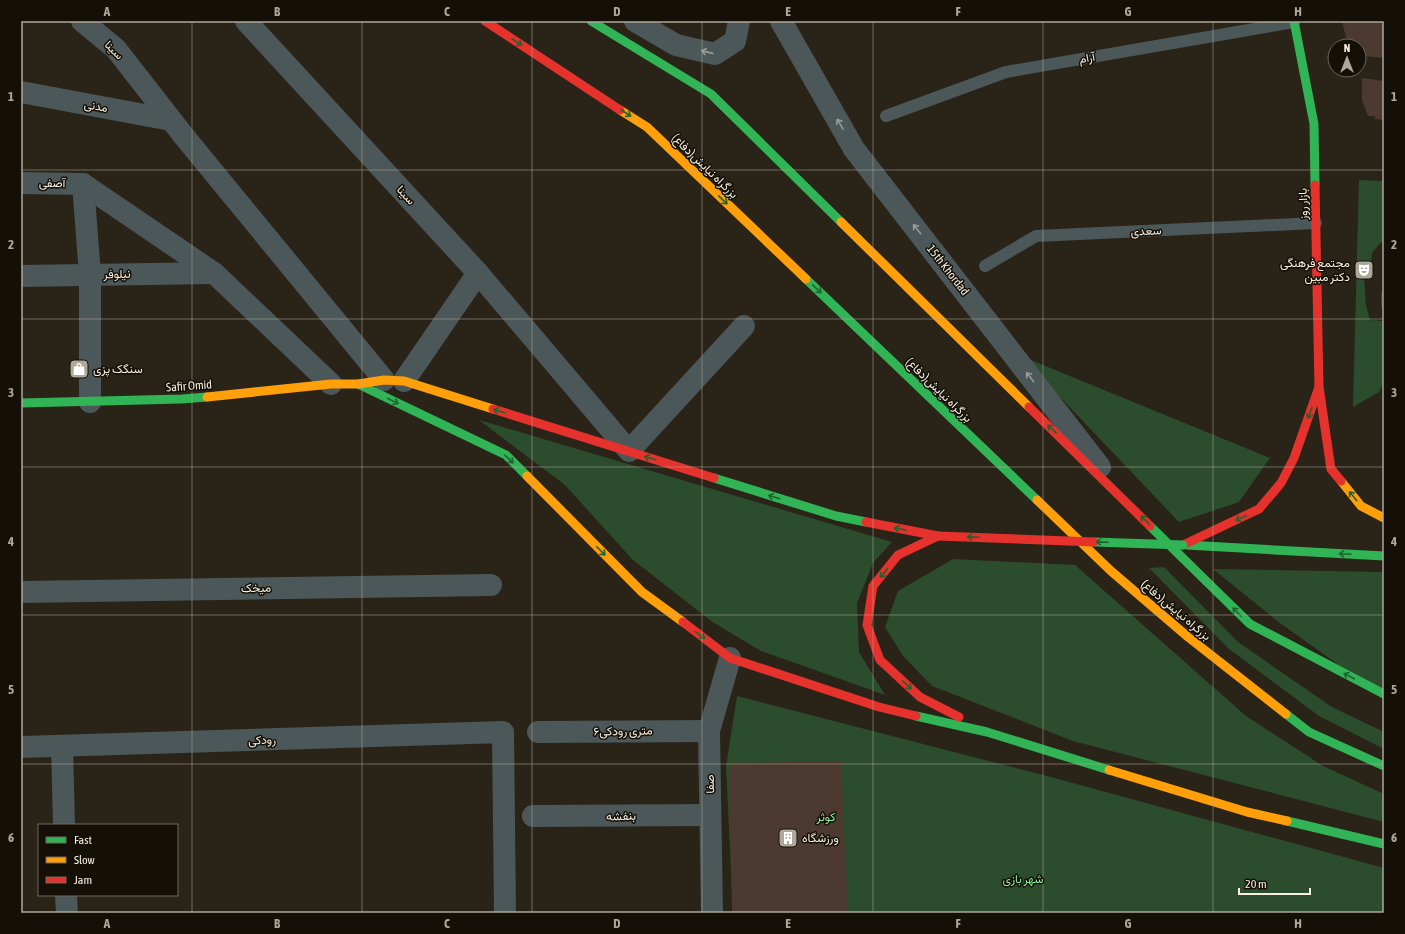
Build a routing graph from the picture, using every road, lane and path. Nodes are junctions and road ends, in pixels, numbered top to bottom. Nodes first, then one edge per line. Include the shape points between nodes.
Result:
1 (82, 21) edge
2 (246, 21) edge
3 (484, 21) edge
4 (591, 21) edge
5 (635, 21) edge
6 (739, 21) edge
7 (781, 21) edge
8 (1294, 21) edge
9 (21, 92) edge
10 (886, 116) dead end
11 (171, 120) junction
12 (21, 183) edge
13 (83, 184) junction
14 (1316, 223) junction
15 (985, 266) dead end
16 (214, 273) junction
17 (478, 273) junction
18 (90, 274) junction
19 (21, 276) edge
20 (744, 326) dead end
21 (394, 380) junction
22 (331, 384) junction
23 (358, 384) junction
24 (1319, 387) junction
25 (90, 402) junction
26 (21, 403) edge
27 (629, 451) junction
28 (1131, 507) junction
29 (1384, 518) edge
30 (938, 536) junction
31 (1183, 545) junction
32 (1384, 556) edge
33 (491, 585) dead end
34 (21, 592) edge
35 (730, 658) junction
36 (1384, 694) edge
37 (709, 730) junction
38 (538, 732) dead end
39 (987, 732) junction
40 (62, 746) junction
41 (21, 747) edge
42 (1384, 766) edge
43 (710, 815) junction
44 (533, 816) dead end
45 (64, 824) edge
46 (1384, 844) edge
47 (66, 896) edge
48 (67, 913) edge
49 (505, 913) edge
50 (712, 913) edge

1 - 11 street, سینا via 116,50
2 - 17 street, سینا
3 -> 42 main road, بزرگراه نیایش(دفاع) via 647,127 1111,570 1188,637 1309,732
28 -> 4 main road via 711,94
6 -> 5 street via 735,41 715,54 676,45
28 -> 7 street, 15th Khordad via 854,149
8 - 10 lane, آرام via 1006,72
8 - 14 main road, بازار روز via 1314,124
9 - 11 street, مدنی
11 - 21 street, سینا
12 - 13 street, آصفی
13 - 16 street
13 - 18 street
14 - 15 lane, سعدی via 1036,236
14 - 24 main road, بازار روز
16 - 18 street, نیلوفر
16 - 22 street
17 - 21 street
17 - 27 street, سینا
18 - 19 street, نیلوفر
18 - 25 street
20 - 27 street
21 - 23 main road, Safir Omid
27 -> 21 main road
22 - 23 main road, Safir Omid
22 - 25 main road, Safir Omid via 182,399
23 -> 35 main road via 506,455 642,592
29 -> 24 main road via 1361,506 1331,469
24 -> 31 main road via 1294,458 1281,483 1259,509
25 - 26 main road, Safir Omid
30 -> 27 main road via 836,516
36 -> 28 main road via 1250,624
31 -> 30 main road, bridge
30 -> 39 main road via 898,555 873,586 867,625 880,660 920,697
32 -> 31 main road
33 - 34 street, میخک
35 - 37 street, صفا
35 - 39 main road via 879,707
37 - 38 street, ۶متری رودکی
37 - 43 street, صفا
39 - 46 main road via 1247,812
40 - 41 street, رودکی
40 - 45 street
40 - 49 street, رودکی via 503,732
43 - 44 street, بنفشه
43 - 50 street, صفا
47 - 48 street

